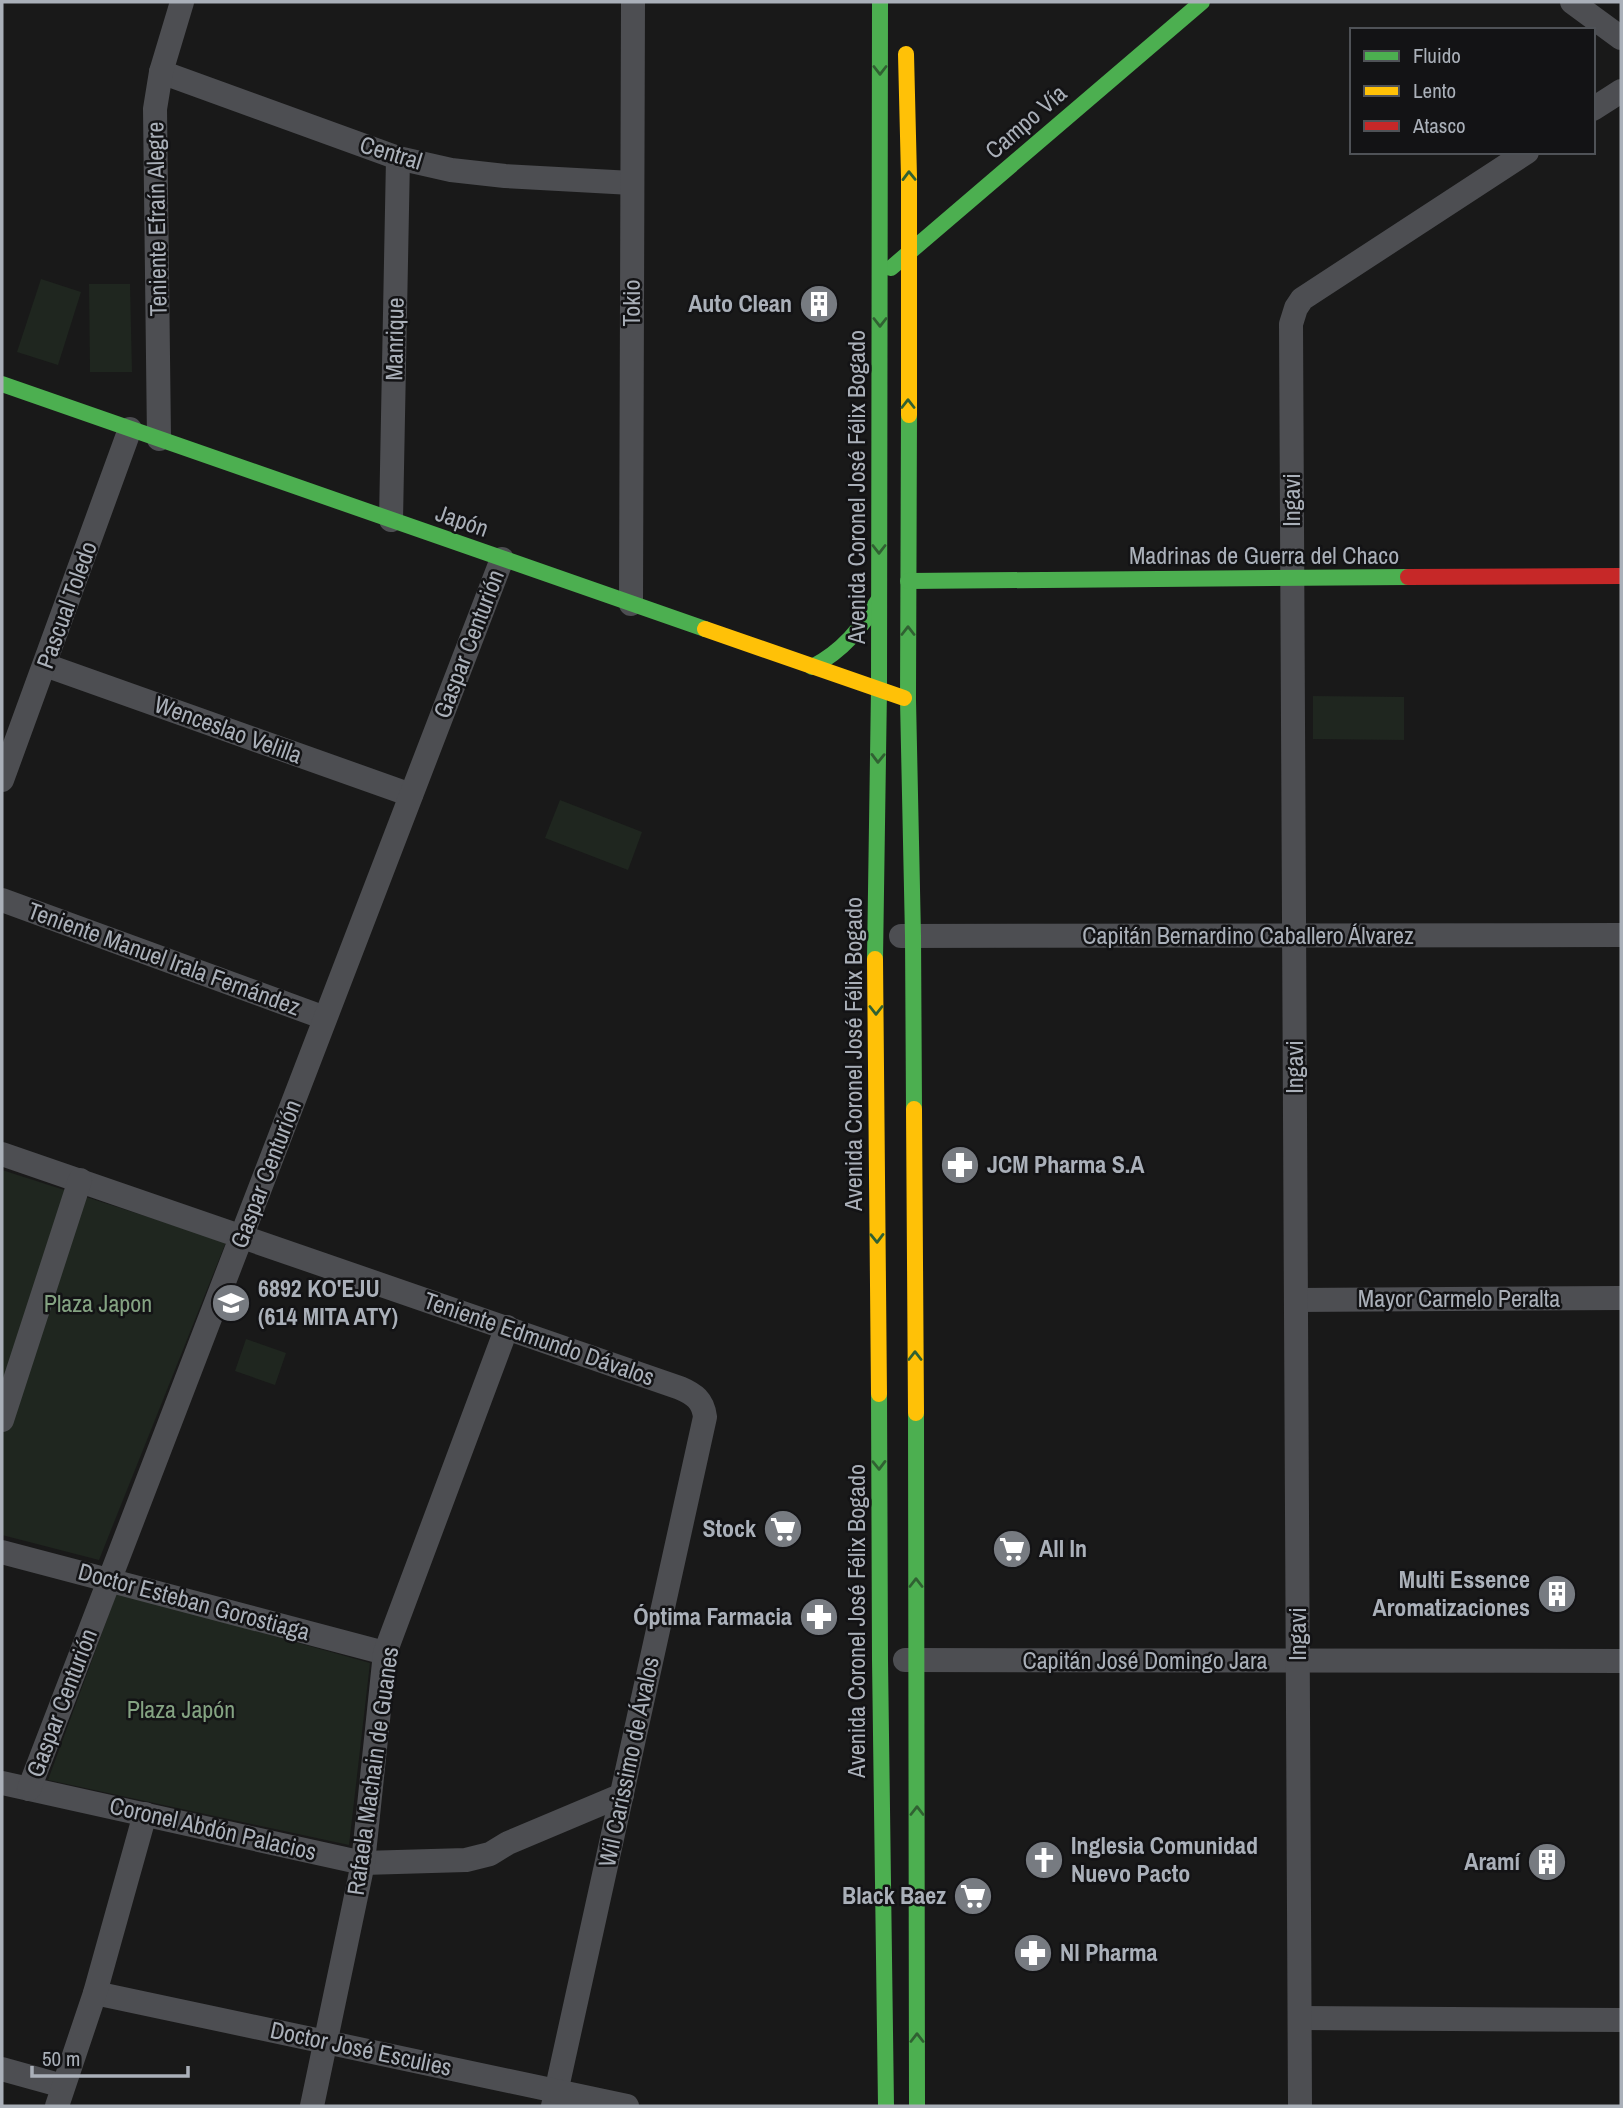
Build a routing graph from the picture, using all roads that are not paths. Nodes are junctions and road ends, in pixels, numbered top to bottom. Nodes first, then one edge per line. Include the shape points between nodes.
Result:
1 (182, 2) edge
2 (633, 2) edge
3 (880, 2) edge
4 (1202, 2) edge
5 (1572, 2) edge
6 (906, 36) dead end
7 (1621, 38) edge
8 (161, 72) junction
9 (1621, 91) edge
10 (1595, 108) edge
11 (1524, 154) edge
12 (398, 158) junction
13 (632, 183) junction
14 (908, 253) junction
15 (880, 277) junction
16 (2, 384) edge
17 (130, 429) junction
18 (159, 439) junction
19 (391, 520) junction
20 (502, 559) junction
21 (1621, 576) edge
22 (1292, 578) junction
23 (908, 581) junction
24 (879, 599) junction
25 (631, 604) junction
26 (45, 665) junction
27 (811, 667) junction
28 (879, 690) junction
29 (908, 699) junction
30 (2, 780) edge
31 (411, 795) junction
32 (2, 900) edge
33 (1621, 935) edge
34 (876, 936) junction
35 (913, 936) junction
36 (1294, 936) junction
37 (326, 1018) junction
38 (2, 1154) edge
39 (80, 1180) junction
40 (242, 1236) junction
41 (1621, 1298) edge
42 (1296, 1300) junction
43 (507, 1327) junction
44 (705, 1417) joint
45 (2, 1420) edge
46 (2, 1552) edge
47 (109, 1580) junction
48 (385, 1653) junction
49 (880, 1660) junction
50 (917, 1660) junction
51 (1298, 1661) junction
52 (1621, 1661) edge
53 (2, 1783) edge
54 (29, 1788) junction
55 (622, 1795) junction
56 (145, 1814) junction
57 (363, 1863) junction
58 (94, 1993) junction
59 (1300, 2018) junction
60 (1621, 2020) edge
61 (325, 2042) junction
62 (2, 2069) edge
63 (60, 2096) edge
64 (555, 2099) edge
65 (312, 2106) edge
66 (627, 2106) edge
67 (886, 2106) edge
68 (917, 2106) edge
69 (1300, 2106) edge

1 - 8 street, Teniente Efraín Alegre
2 - 13 street, Tokio
3 -> 15 main road, Avenida Coronel José Félix Bogado
4 - 14 main road, Campo Vía
5 - 7 street
14 -> 6 main road, Avenida Coronel José Félix Bogado
8 - 12 street, Central
8 - 18 street, Teniente Efraín Alegre via 155,109
9 - 10 street
11 - 22 street, Ingavi via 1302,299 1296,308 1291,324
12 - 13 street, Central via 505,176
12 - 19 street, Manrique
13 - 25 street, Tokio
14 - 15 main road, Campo Vía
23 -> 14 main road, Avenida Coronel José Félix Bogado
15 -> 24 main road, Avenida Coronel José Félix Bogado
16 - 17 main road, Japón
17 - 18 main road, Japón
17 - 26 street, Pascual Toledo
18 - 19 main road, Japón
19 - 20 main road, Japón
20 - 25 main road, Japón
20 - 31 street, Gaspar Centurión
21 - 22 main road, Madrinas de Guerra del Chaco
22 - 23 main road, Madrinas de Guerra del Chaco
22 - 36 street, Ingavi
29 -> 23 main road, Avenida Coronel José Félix Bogado
24 - 27 main road via 853,638
24 - 28 main road, Avenida Coronel José Félix Bogado
25 - 27 main road, Japón
26 - 30 street, Pascual Toledo
26 - 31 street, Wenceslao Velilla
27 - 28 main road, Japón
28 - 29 main road, Japón
28 -> 34 main road, Avenida Coronel José Félix Bogado
29 - 35 main road, Avenida Coronel José Félix Bogado
31 - 37 street, Gaspar Centurión
32 - 37 street, Teniente Manuel Irala Fernández
33 - 36 street, Capitán Bernardino Caballero Álvarez
34 - 35 street, Capitán Bernardino Caballero Álvarez
34 -> 49 main road, Avenida Coronel José Félix Bogado
35 - 36 street, Capitán Bernardino Caballero Álvarez
50 -> 35 main road, Avenida Coronel José Félix Bogado
36 - 42 street, Ingavi
37 - 40 street, Gaspar Centurión
38 - 39 street, Teniente Edmundo Dávalos
39 - 40 street, Teniente Edmundo Dávalos
39 - 45 street
40 - 43 street, Teniente Edmundo Dávalos
40 - 47 street, Gaspar Centurión
41 - 42 street, Mayor Carmelo Peralta
42 - 51 street, Ingavi
43 - 44 street, Teniente Edmundo Dávalos via 680,1388 696,1396
43 - 48 street, Rafaela Machain de Guanes
44 - 55 street, Wil Carissimo de Ávalos
46 - 47 street, Doctor Esteban Gorostiaga
47 - 48 street, Doctor Esteban Gorostiaga
47 - 54 street, Gaspar Centurión
48 - 57 street, Rafaela Machain de Guanes
49 - 50 street, Capitán José Domingo Jara
49 - 67 main road, Avenida Coronel José Félix Bogado
50 - 51 street, Capitán José Domingo Jara
68 -> 50 main road, Avenida Coronel José Félix Bogado
51 - 52 street, Capitán José Domingo Jara
51 - 59 street, Ingavi
53 - 54 street, Coronel Abdón Palacios
54 - 56 street, Coronel Abdón Palacios
55 - 57 street, Coronel Abdón Palacios via 490,1854 466,1860
55 - 64 street, Wil Carissimo de Ávalos
56 - 57 street, Coronel Abdón Palacios
56 - 58 street
57 - 61 street, Rafaela Machain de Guanes
58 - 61 street, Doctor José Esculies
58 - 63 street
59 - 60 street
59 - 69 street, Ingavi
61 - 64 street, Doctor José Esculies
61 - 65 street, Rafaela Machain de Guanes
62 - 63 street
64 - 66 street, Doctor José Esculies

